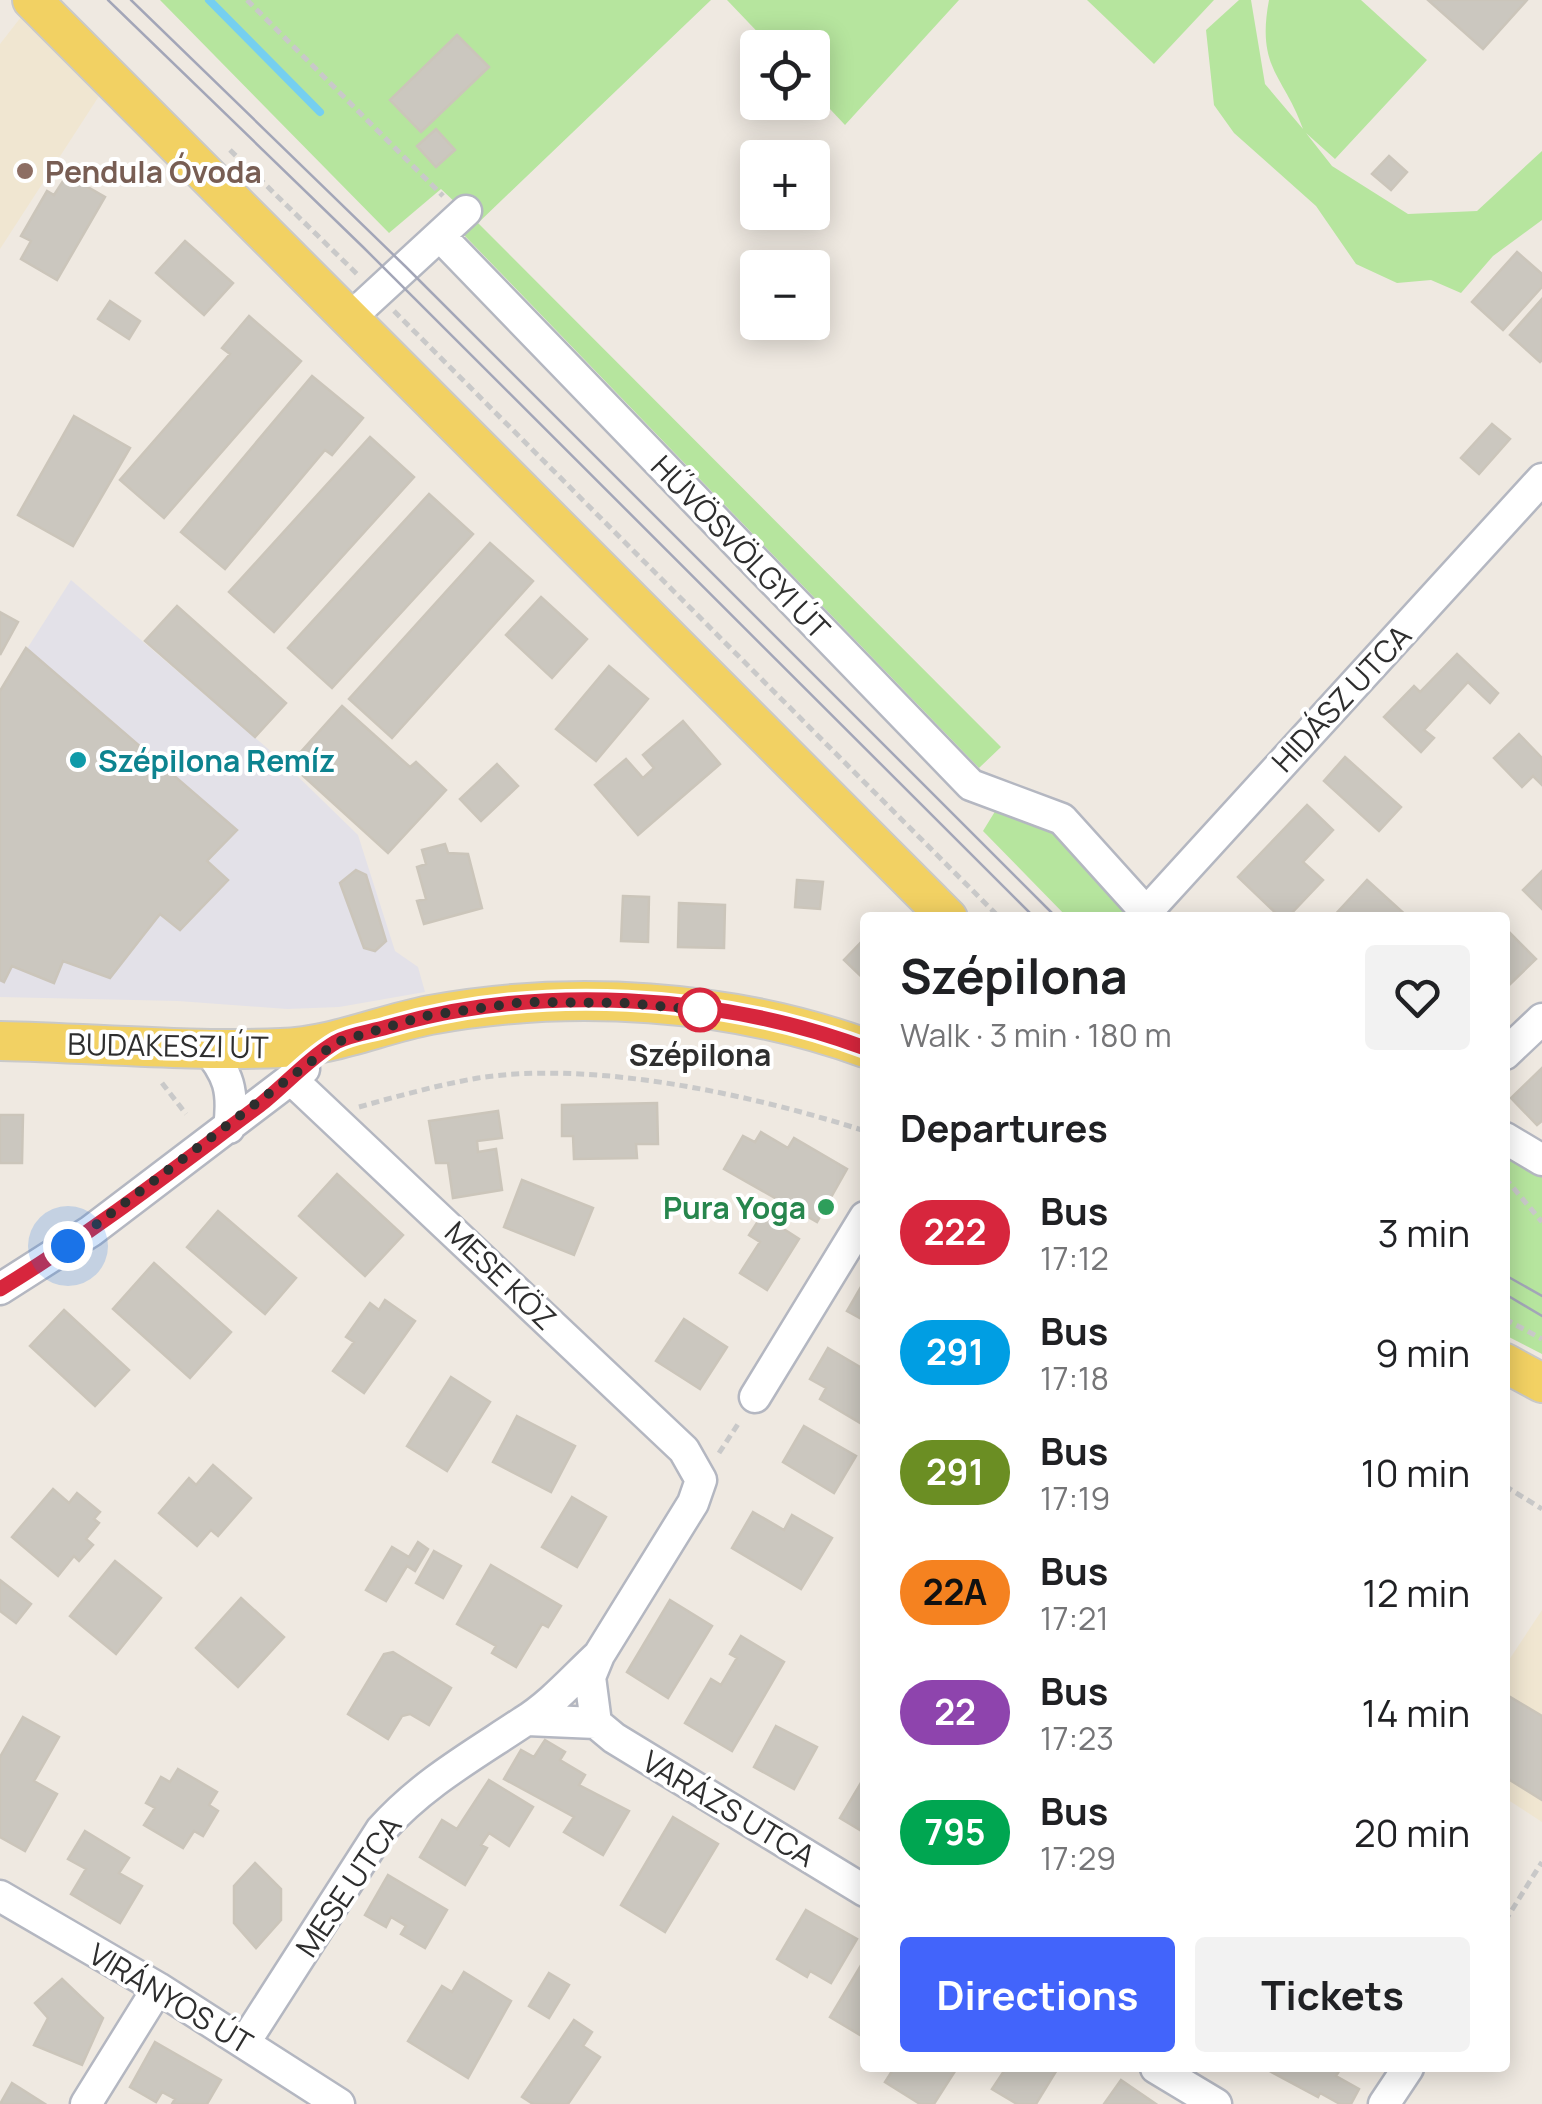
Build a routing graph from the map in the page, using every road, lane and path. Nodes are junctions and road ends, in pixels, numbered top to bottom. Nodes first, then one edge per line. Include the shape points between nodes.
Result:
1 (32, 0) edge
2 (247, 0) edge
3 (220, 140) dead end
4 (456, 220) junction
5 (364, 306) junction
6 (1542, 479) edge
7 (942, 912) edge
8 (994, 912) edge
9 (1153, 912) edge
10 (1542, 1019) edge
11 (0, 1041) edge
12 (337, 1042) junction
13 (205, 1046) junction
14 (1510, 1049) edge
15 (860, 1050) edge
16 (291, 1079) junction
17 (162, 1083) dead end
18 (186, 1114) dead end
19 (332, 1115) junction
20 (229, 1128) junction
21 (860, 1130) edge
22 (1510, 1141) edge
23 (1542, 1160) edge
24 (1510, 1184) edge
25 (1542, 1222) edge
26 (860, 1225) edge
27 (0, 1288) edge
28 (1510, 1322) edge
29 (1542, 1339) edge
30 (1510, 1366) edge
31 (1542, 1382) edge
32 (756, 1397) joint
33 (701, 1480) junction
34 (1510, 1489) edge
35 (1542, 1509) edge
36 (599, 1655) junction
37 (527, 1720) junction
38 (596, 1722) junction
39 (1542, 1862) edge
40 (860, 1888) edge
41 (0, 1896) edge
42 (1510, 1913) edge
43 (158, 1988) junction
44 (245, 2042) junction
45 (1163, 2072) edge
46 (1405, 2072) edge
47 (86, 2104) edge
48 (339, 2104) edge
49 (1216, 2104) edge
50 (1384, 2104) edge

1 - 5 main road
2 - 4 path
3 - 5 path
4 - 5 street
4 - 9 street, HŰVÖSVÖLGYI ÚT via 971,785 1062,819
5 - 7 main road
5 - 8 path
6 - 9 street, HIDÁSZ UTCA
10 - 14 street
11 - 13 main road, BUDAKESZI ÚT
12 - 13 main road, BUDAKESZI ÚT
12 - 15 main road, BUDAKESZI ÚT via 425,1016 580,1002 708,1012
12 - 16 street
13 - 20 street via 227,1072 234,1096
16 - 19 street, MESE KÖZ
16 - 20 street
17 - 18 path
19 - 21 path via 482,1078 541,1075 720,1091
19 - 33 street, MESE KÖZ via 684,1450
20 - 27 street via 91,1231
22 - 23 street
24 - 25 path
26 - 32 street
28 - 29 path
30 - 31 main road
32 - 33 path
33 - 36 street, MESE UTCA
34 - 35 path
36 - 37 street, MESE UTCA
36 - 38 street, MESE UTCA via 590,1677
37 - 38 street
37 - 44 street, MESE UTCA via 408,1800 381,1830
38 - 40 street, VARÁZS UTCA
39 - 42 path
41 - 43 street, VIRÁNYOS ÚT
43 - 44 street, VIRÁNYOS ÚT
43 - 47 street
44 - 48 street, VIRÁNYOS ÚT
45 - 49 street
46 - 50 street

